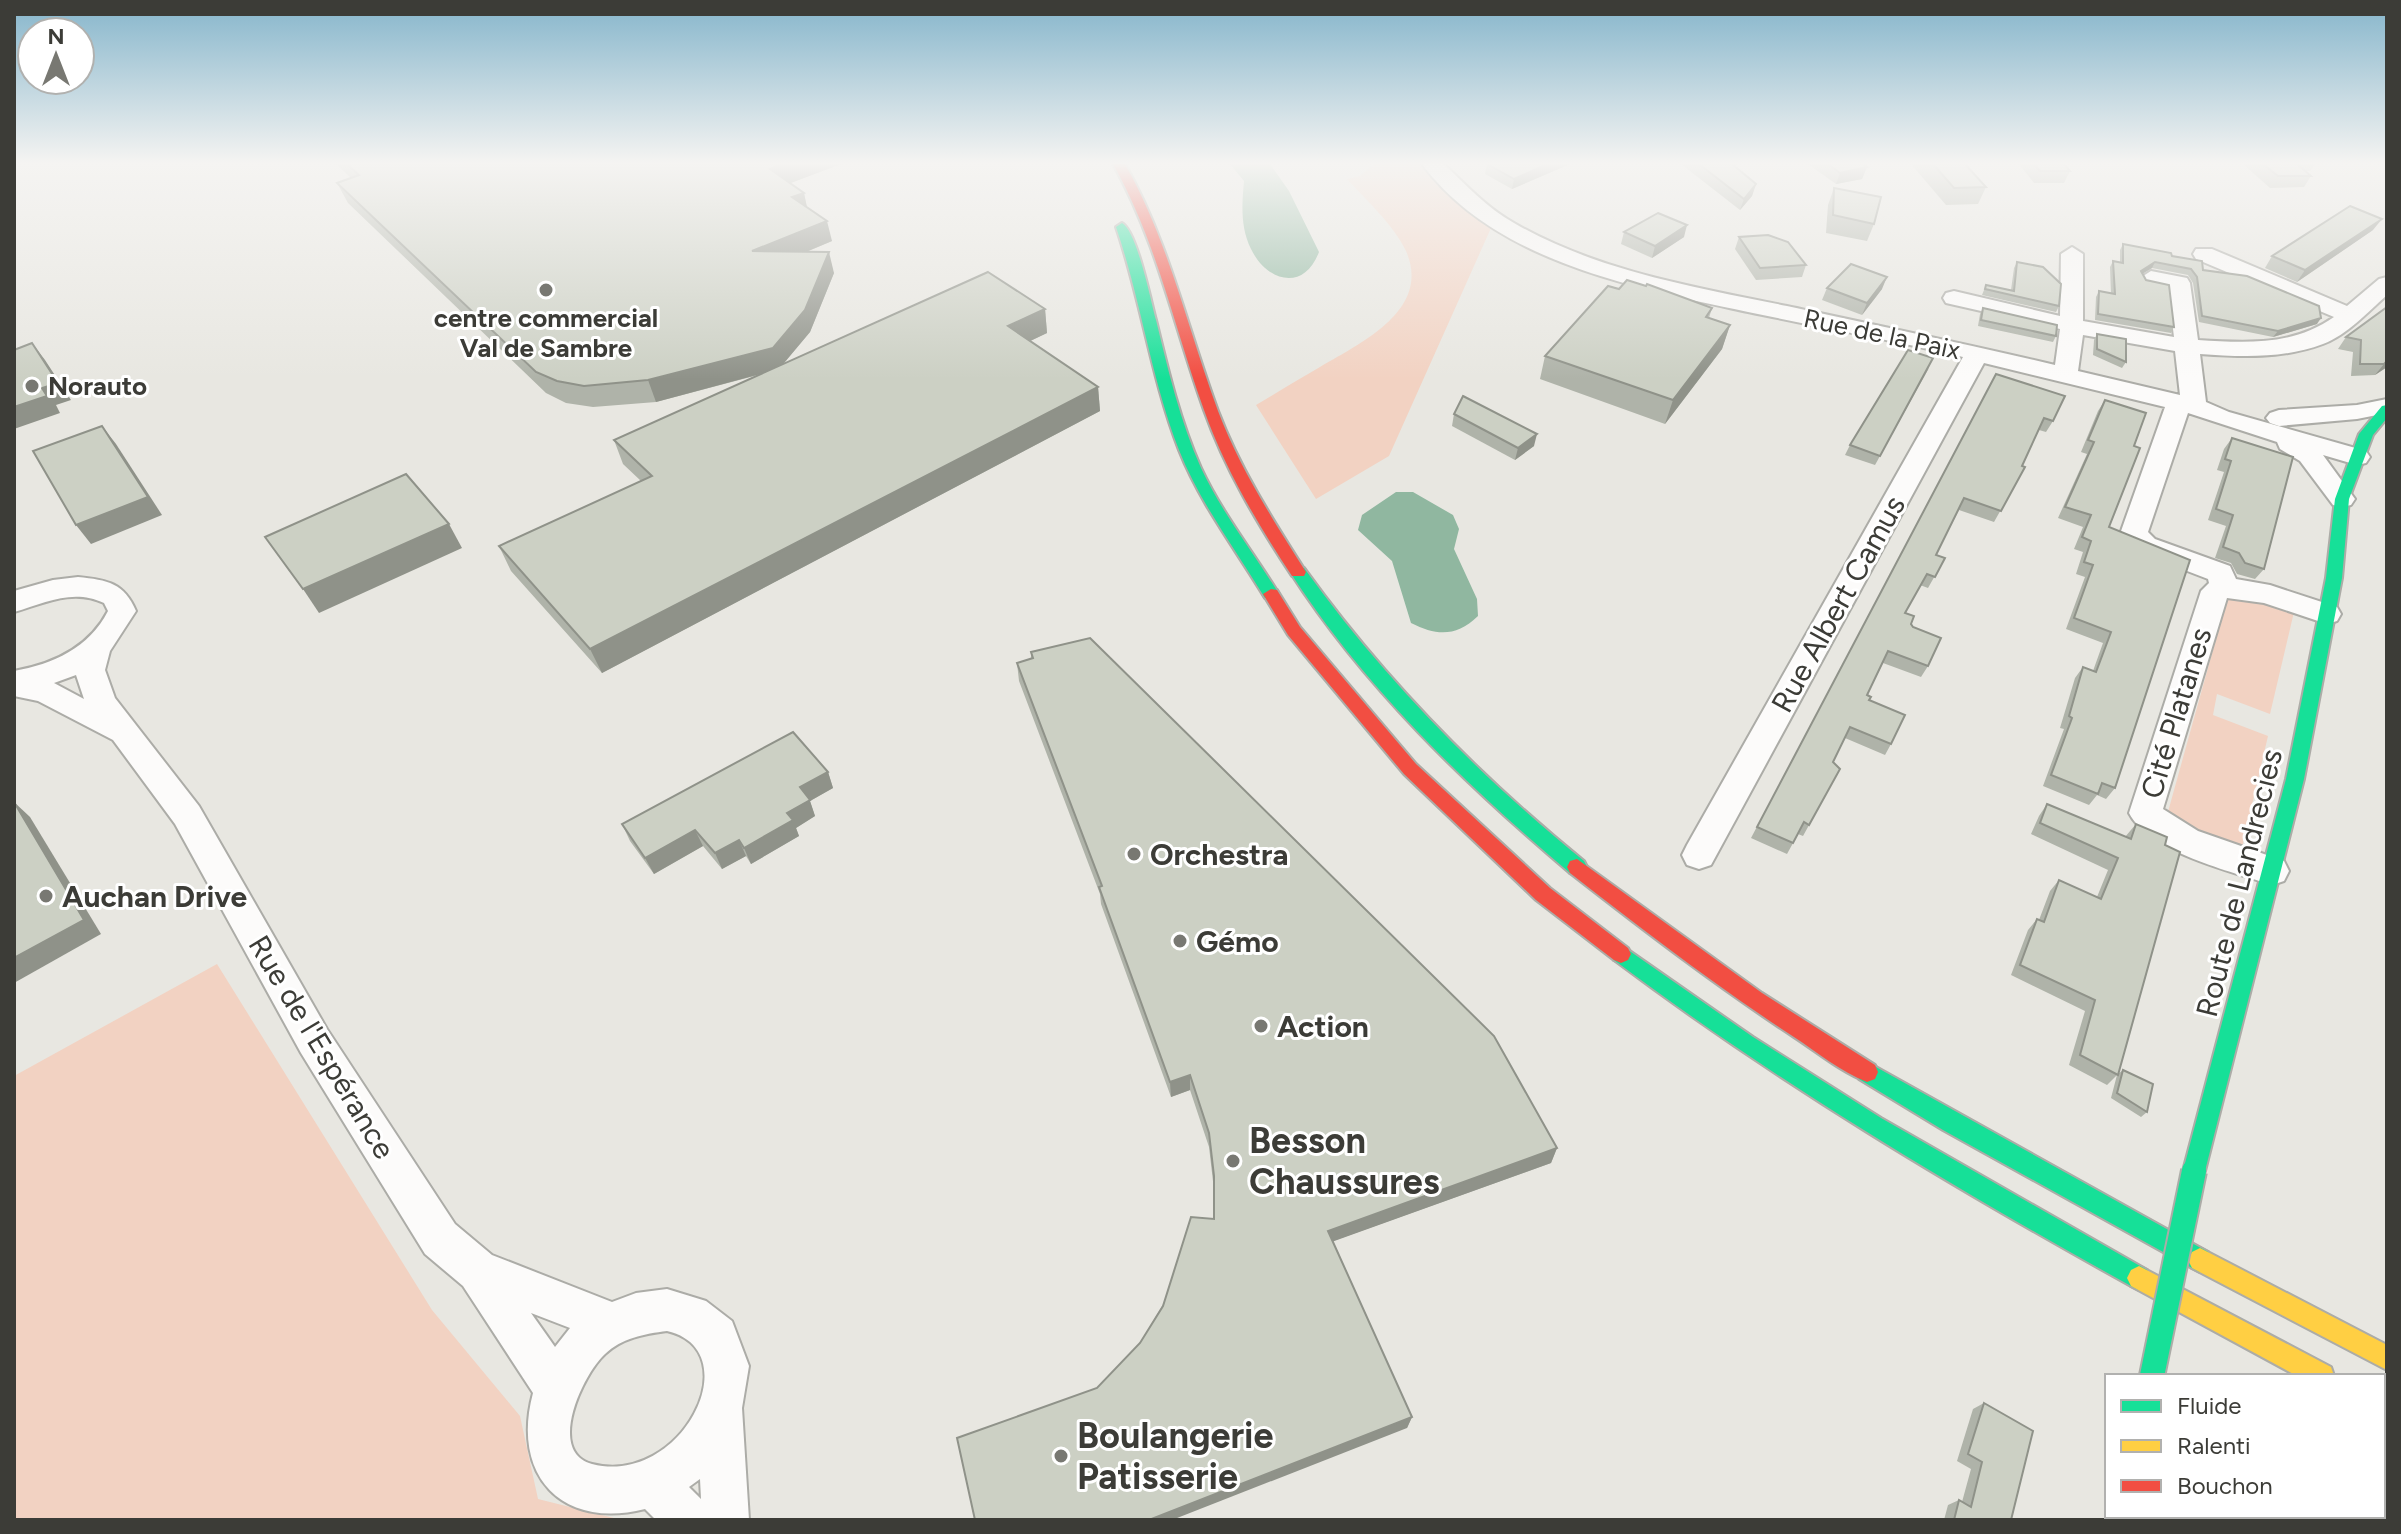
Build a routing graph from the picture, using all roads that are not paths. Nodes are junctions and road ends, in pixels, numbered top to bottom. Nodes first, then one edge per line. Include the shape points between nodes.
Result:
1 (1124, 236) edge
2 (1156, 236) edge
3 (1523, 236) edge
4 (2072, 254) dead end
5 (2204, 254) dead end
6 (2151, 278) edge
7 (2387, 284) edge
8 (1954, 298) dead end
9 (2348, 315) junction
10 (2072, 323) junction
11 (2188, 348) junction
12 (1977, 354) junction
13 (2065, 375) junction
14 (2187, 405) junction
15 (2387, 407) edge
16 (2270, 424) junction
17 (2360, 448) junction
18 (2342, 499) junction
19 (14, 572) edge
20 (2224, 586) junction
21 (45, 590) junction
22 (14, 602) edge
23 (2327, 614) junction
24 (96, 649) junction
25 (14, 684) edge
26 (124, 733) junction
27 (1699, 855) dead end
28 (2272, 871) junction
29 (478, 1271) junction
30 (612, 1323) junction
31 (2387, 1358) edge
32 (2152, 1374) edge
33 (2318, 1374) edge
34 (555, 1387) junction
35 (721, 1411) junction
36 (654, 1485) junction
37 (689, 1520) edge
38 (725, 1520) edge

1 - 33 main road via 1147,301 1175,419 1202,485 1278,612 1347,700 1451,810 1593,934 1810,1089 2059,1234
2 - 31 main road via 1210,411 1233,465 1315,597 1392,692 1478,780 1643,918 1841,1056 2075,1193
3 - 12 street, Rue de la Paix via 1580,262 1652,285
4 - 10 street
5 - 9 street
6 - 11 street via 2179,283
7 - 9 street
8 - 10 street
9 - 11 street via 2316,338 2285,346
10 - 11 street
10 - 13 street
11 - 14 street
12 - 13 street, Rue de la Paix
12 - 27 street, Rue Albert Camus
13 - 14 street, Rue de la Paix
14 - 16 street, Rue de la Paix
14 - 20 street via 2134,534 2145,545 2220,573
15 - 16 street
15 - 17 main road, Route de Landrecies
16 - 17 street, Rue de la Paix
16 - 18 street via 2309,455
17 - 18 main road, Route de Landrecies
18 - 23 main road, Route de Landrecies
19 - 21 street
20 - 23 street
20 - 28 street, Cité Platanes via 2215,591 2145,813 2176,835
21 - 22 street
21 - 24 street via 76,585 100,588 116,597 122,611 114,630
23 - 28 main road, Route de Landrecies
24 - 25 street via 70,666
24 - 26 street, Rue de l'Espérance via 90,670 93,681
25 - 26 street, Rue de l'Espérance via 46,692
26 - 29 street, Rue de l'Espérance via 187,815 314,1041 440,1239
28 - 32 main road, Route de Landrecies, bridge via 2194,1171
29 - 30 street, Rue de l'Espérance
29 - 34 street, Rue de l'Espérance
30 - 34 street via 579,1351
30 - 35 street via 640,1312 667,1310 692,1316 721,1348 726,1389
34 - 36 street via 549,1443 558,1466 575,1483 599,1492 626,1493
35 - 36 street via 701,1448
35 - 38 street
36 - 37 street

